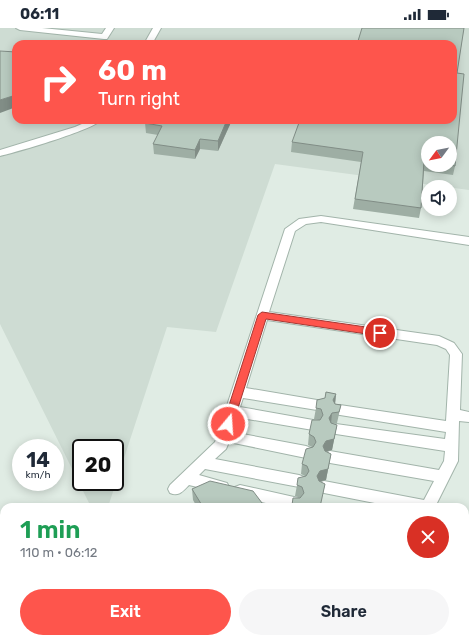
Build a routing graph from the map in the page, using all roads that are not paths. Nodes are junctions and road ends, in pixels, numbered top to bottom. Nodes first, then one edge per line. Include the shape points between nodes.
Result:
1 (20, 28) edge
2 (110, 28) edge
3 (157, 28) edge
4 (150, 40) edge
5 (93, 124) edge
6 (0, 153) edge
7 (469, 241) edge
8 (262, 315) junction
9 (238, 392) junction
10 (317, 405) edge
11 (340, 410) edge
12 (232, 411) junction
13 (469, 417) edge
14 (453, 420) junction
15 (313, 425) edge
16 (336, 428) edge
17 (224, 436) junction
18 (452, 446) junction
19 (306, 452) edge
20 (330, 457) edge
21 (202, 463) junction
22 (444, 477) junction
23 (186, 478) junction
24 (299, 482) edge
25 (324, 487) edge
26 (175, 489) dead end
27 (294, 503) edge
28 (407, 503) edge
29 (430, 503) edge

1 - 2 street via 104,37
3 - 4 street
5 - 6 street
7 - 8 street via 321,219 303,221 290,229
8 - 9 street
8 - 14 street via 440,341 450,346 456,354
9 - 10 street
9 - 12 street
11 - 14 street
12 - 15 street
12 - 17 street
13 - 14 street
14 - 18 street
16 - 18 street
17 - 19 street
17 - 21 street via 221,445
18 - 22 street via 451,461
20 - 22 street
21 - 23 street
21 - 24 street
22 - 29 street
23 - 26 street
23 - 27 street
25 - 28 street

